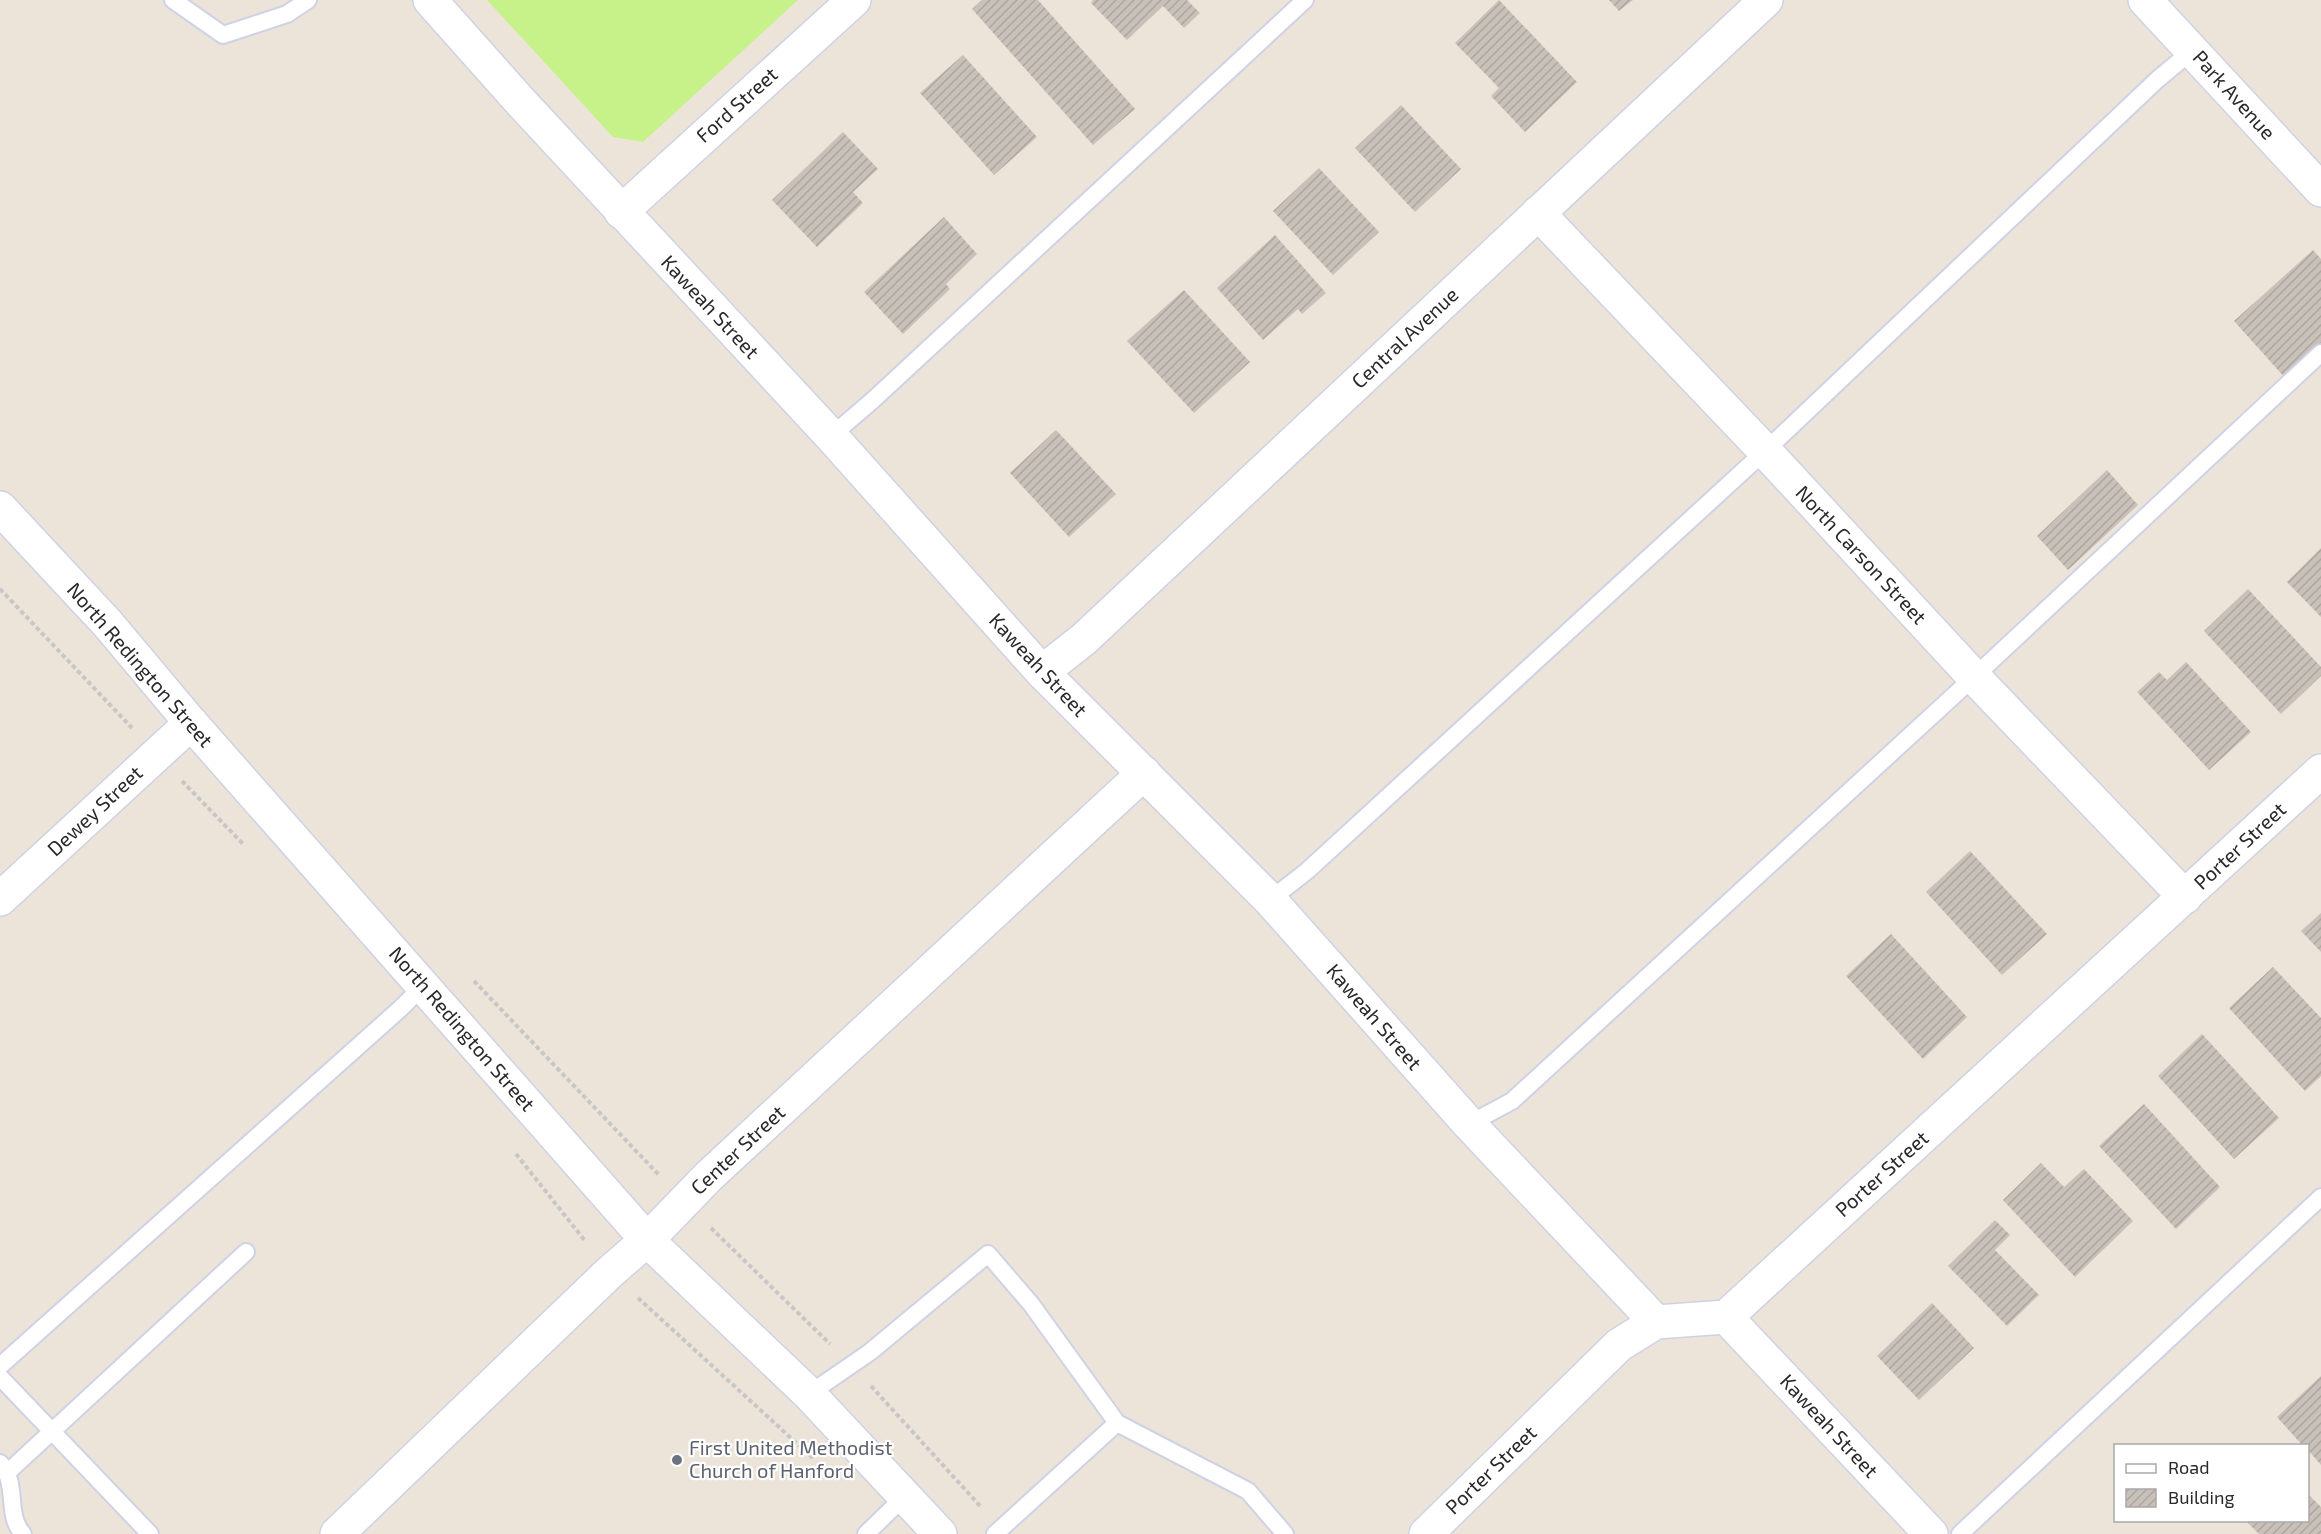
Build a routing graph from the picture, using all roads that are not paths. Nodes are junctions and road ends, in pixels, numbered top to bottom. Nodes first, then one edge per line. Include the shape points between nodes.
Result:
1 (173, 0) edge
2 (308, 0) edge
3 (430, 0) edge
4 (854, 0) edge
5 (1305, 0) edge
6 (1766, 0) edge
7 (2145, 0) edge
8 (2193, 50) junction
9 (2321, 190) edge
10 (621, 212) junction
11 (1538, 213) junction
12 (2321, 353) edge
13 (831, 436) junction
14 (1765, 451) junction
15 (0, 508) edge
16 (1042, 672) junction
17 (1974, 678) junction
18 (191, 723) junction
19 (2321, 771) edge
20 (1144, 773) junction
21 (2185, 897) junction
22 (0, 900) edge
23 (1270, 900) junction
24 (423, 986) junction
25 (1469, 1124) junction
26 (2321, 1197) edge
27 (647, 1240) junction
28 (246, 1252) dead end
29 (1726, 1317) junction
30 (1656, 1322) junction
31 (0, 1366) edge
32 (0, 1377) edge
33 (809, 1394) junction
34 (1118, 1423) junction
35 (53, 1432) junction
36 (4, 1468) edge
37 (904, 1497) junction
38 (998, 1531) edge
39 (23, 1534) edge
40 (150, 1534) edge
41 (337, 1534) edge
42 (866, 1534) edge
43 (940, 1534) edge
44 (1285, 1534) edge
45 (1426, 1534) edge
46 (1932, 1534) edge
47 (1960, 1534) edge

1 - 2 lane via 223,35 288,14
3 - 10 street, Kaweah Street
4 - 10 street, Ford Street
5 - 13 lane
6 - 11 street, Central Avenue
7 - 8 street, Park Avenue
8 - 9 street, Park Avenue
8 - 14 lane
10 - 13 street, Kaweah Street
11 - 14 street, North Carson Street
11 - 16 street, Central Avenue via 1084,639
12 - 17 lane
13 - 16 street, Kaweah Street
14 - 17 street, North Carson Street
14 - 23 lane via 1307,871
15 - 18 street, North Redington Street via 108,624
16 - 20 street, Kaweah Street
17 - 21 street, North Carson Street
17 - 25 lane via 1512,1101
18 - 22 street, Dewey Street
18 - 24 street, North Redington Street
19 - 21 street, Porter Street
20 - 23 street, Kaweah Street
20 - 27 street, Center Street via 684,1201
21 - 29 street, Porter Street
23 - 25 street, Kaweah Street
24 - 27 street, North Redington Street
24 - 31 lane
25 - 30 street, Kaweah Street
26 - 47 lane
27 - 33 street, North Redington Street
27 - 41 street, Center Street
28 - 35 lane
29 - 30 street, Porter Street
29 - 46 street, Kaweah Street
30 - 45 street, Porter Street via 1619,1345
32 - 35 lane
33 - 34 lane via 870,1352 988,1254 1031,1304
33 - 37 street, North Redington Street
34 - 38 lane
34 - 44 lane via 1248,1491
35 - 36 lane
35 - 40 lane
36 - 39 lane via 16,1527
37 - 42 lane
37 - 43 street, North Redington Street

